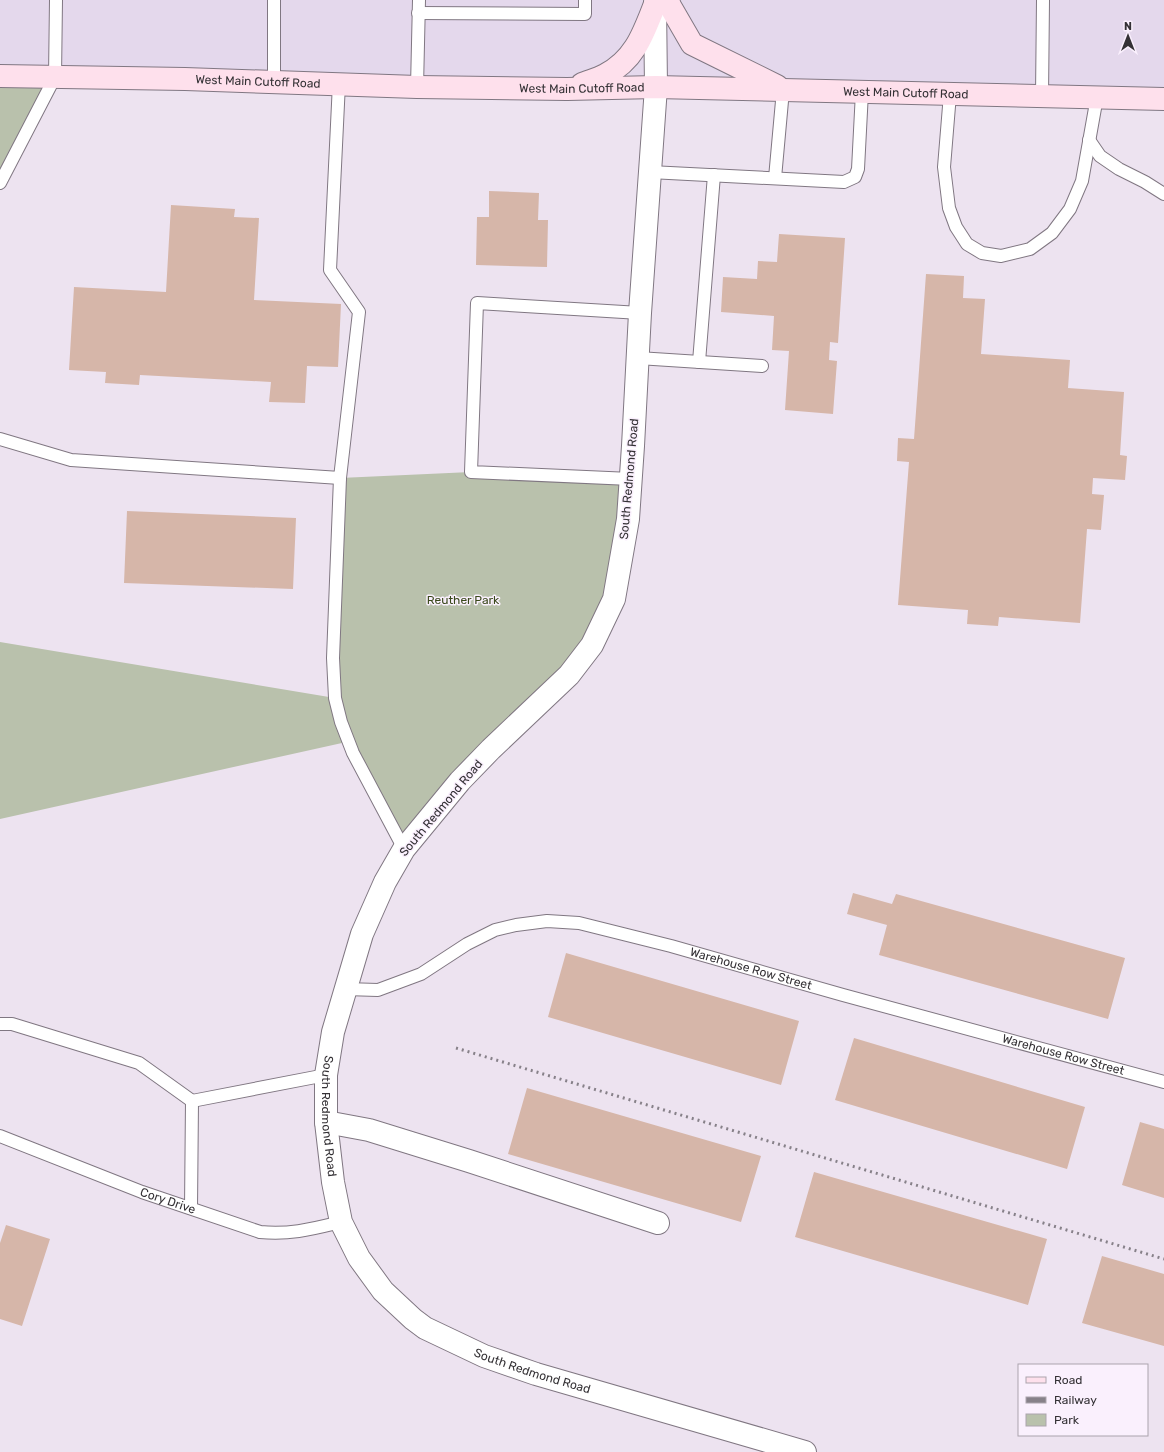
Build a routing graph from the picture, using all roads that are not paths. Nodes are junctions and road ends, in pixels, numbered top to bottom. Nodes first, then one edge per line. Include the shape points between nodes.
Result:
1 (56, 0) edge
2 (274, 0) edge
3 (419, 0) edge
4 (585, 0) edge
5 (1043, 0) edge
6 (660, 1) edge
7 (418, 13) junction
8 (0, 76) edge
9 (55, 76) junction
10 (274, 82) junction
11 (339, 83) junction
12 (417, 87) junction
13 (656, 87) junction
14 (567, 89) junction
15 (783, 90) junction
16 (862, 92) junction
17 (950, 94) junction
18 (1042, 96) junction
19 (1097, 97) junction
20 (1164, 99) edge
21 (1089, 140) junction
22 (650, 172) junction
23 (714, 175) junction
24 (775, 178) junction
25 (0, 183) edge
26 (1164, 194) edge
27 (640, 313) junction
28 (638, 358) junction
29 (699, 362) junction
30 (762, 366) dead end
31 (0, 439) edge
32 (340, 478) junction
33 (631, 479) junction
34 (404, 849) junction
35 (345, 989) junction
36 (0, 1024) edge
37 (326, 1075) junction
38 (1164, 1082) edge
39 (192, 1101) junction
40 (326, 1122) junction
41 (0, 1136) edge
42 (191, 1208) junction
43 (341, 1222) junction
44 (658, 1223) dead end
45 (757, 1446) edge
46 (805, 1452) edge

1 - 9 lane
2 - 10 lane
3 - 7 lane
4 - 7 lane via 585,14
5 - 18 lane
6 - 13 street, South Redmond Road
6 - 14 main road via 641,40 627,60 605,75
6 - 15 main road via 670,6 692,44
7 - 12 lane
8 - 9 main road, West Main Cutoff Road
9 - 10 main road, West Main Cutoff Road
9 - 25 lane
10 - 11 main road, West Main Cutoff Road
11 - 12 main road, West Main Cutoff Road
11 - 32 lane via 330,270 359,312
12 - 14 main road, West Main Cutoff Road
13 - 14 main road, West Main Cutoff Road
13 - 15 main road, West Main Cutoff Road
13 - 22 street, South Redmond Road
15 - 16 main road, West Main Cutoff Road
15 - 24 lane
16 - 17 main road, West Main Cutoff Road
16 - 24 lane via 858,169 855,177 844,182
17 - 18 main road, West Main Cutoff Road
17 - 21 lane via 944,167 949,208 956,227 968,244 982,254 1001,256 1030,249 1052,233 1070,209 1082,181
18 - 19 main road, West Main Cutoff Road
19 - 20 main road, West Main Cutoff Road
19 - 21 lane
21 - 26 lane via 1100,156
22 - 23 lane
22 - 27 street, South Redmond Road
23 - 24 lane
23 - 29 lane
27 - 28 street, South Redmond Road
27 - 33 lane via 477,303 471,472
28 - 29 lane
28 - 33 street, South Redmond Road
29 - 30 lane
31 - 32 lane via 71,460
32 - 34 lane via 333,658 335,698 353,753
33 - 34 street, South Redmond Road via 628,519 614,598 592,645 569,675 460,781
34 - 35 street, South Redmond Road via 385,882 362,934
35 - 37 street, South Redmond Road via 333,1032
35 - 38 lane, Warehouse Row Street via 378,990 421,974 467,944 495,930 547,921 578,922
36 - 39 lane via 12,1024 139,1063
37 - 39 lane
37 - 40 street, South Redmond Road
39 - 42 lane
40 - 43 street, South Redmond Road
40 - 44 street via 370,1130
41 - 42 lane, Cory Drive via 142,1192
42 - 43 lane, Cory Drive via 260,1232 278,1234
43 - 45 street, South Redmond Road via 359,1258 383,1291 425,1328 484,1356
45 - 46 street, South Redmond Road

